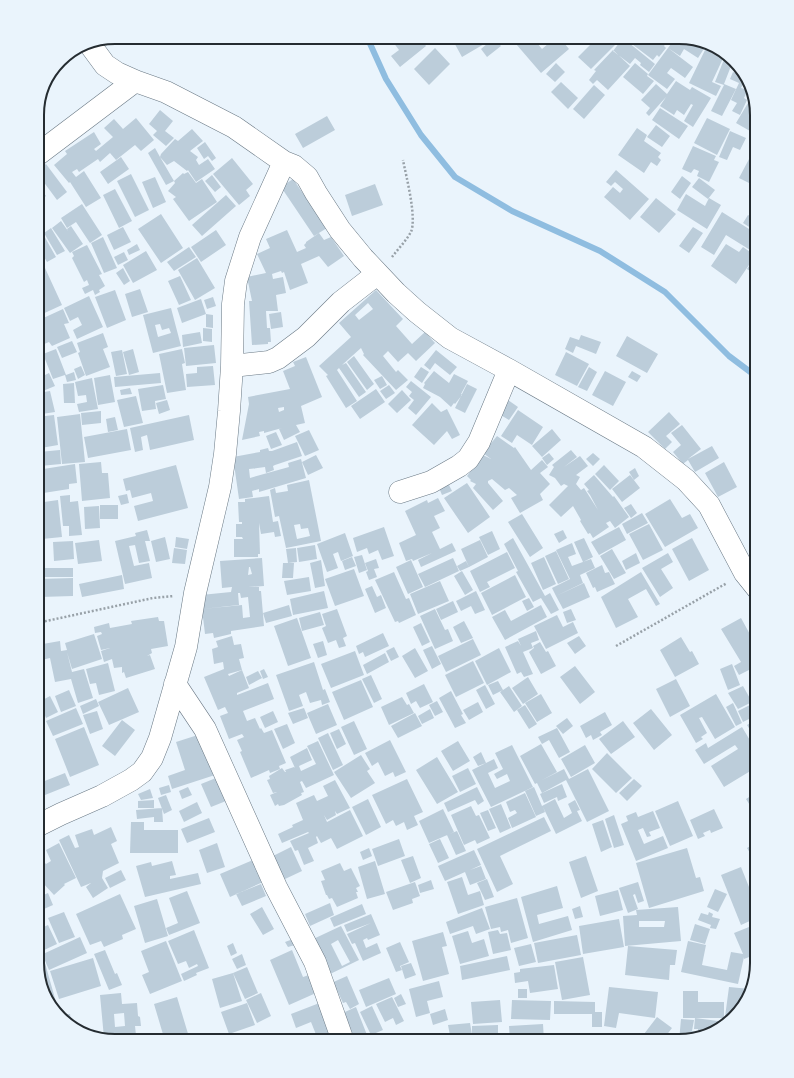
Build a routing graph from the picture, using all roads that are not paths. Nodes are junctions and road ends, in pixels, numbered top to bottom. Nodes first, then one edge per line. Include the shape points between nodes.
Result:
1 (92, 48) edge
2 (134, 81) junction
3 (44, 151) edge
4 (284, 162) junction
5 (377, 274) junction
6 (232, 366) junction
7 (509, 370) junction
8 (400, 492) dead end
9 (750, 579) edge
10 (175, 684) junction
11 (44, 822) edge
12 (341, 1034) edge

1 - 2 street via 105,65
2 - 3 street
2 - 4 street via 166,92 234,127
4 - 5 street via 294,166 307,177 340,230
4 - 6 street via 250,237 236,281
5 - 6 street via 341,302 306,337 278,358 269,362
5 - 7 street via 417,312 450,338
6 - 10 street via 220,487 195,593 186,647
7 - 8 street via 479,442 468,459 431,482
7 - 9 street via 644,447 686,480 709,505
10 - 11 street via 160,738 152,758 142,772 102,796
10 - 12 street via 205,729 276,887 315,962

